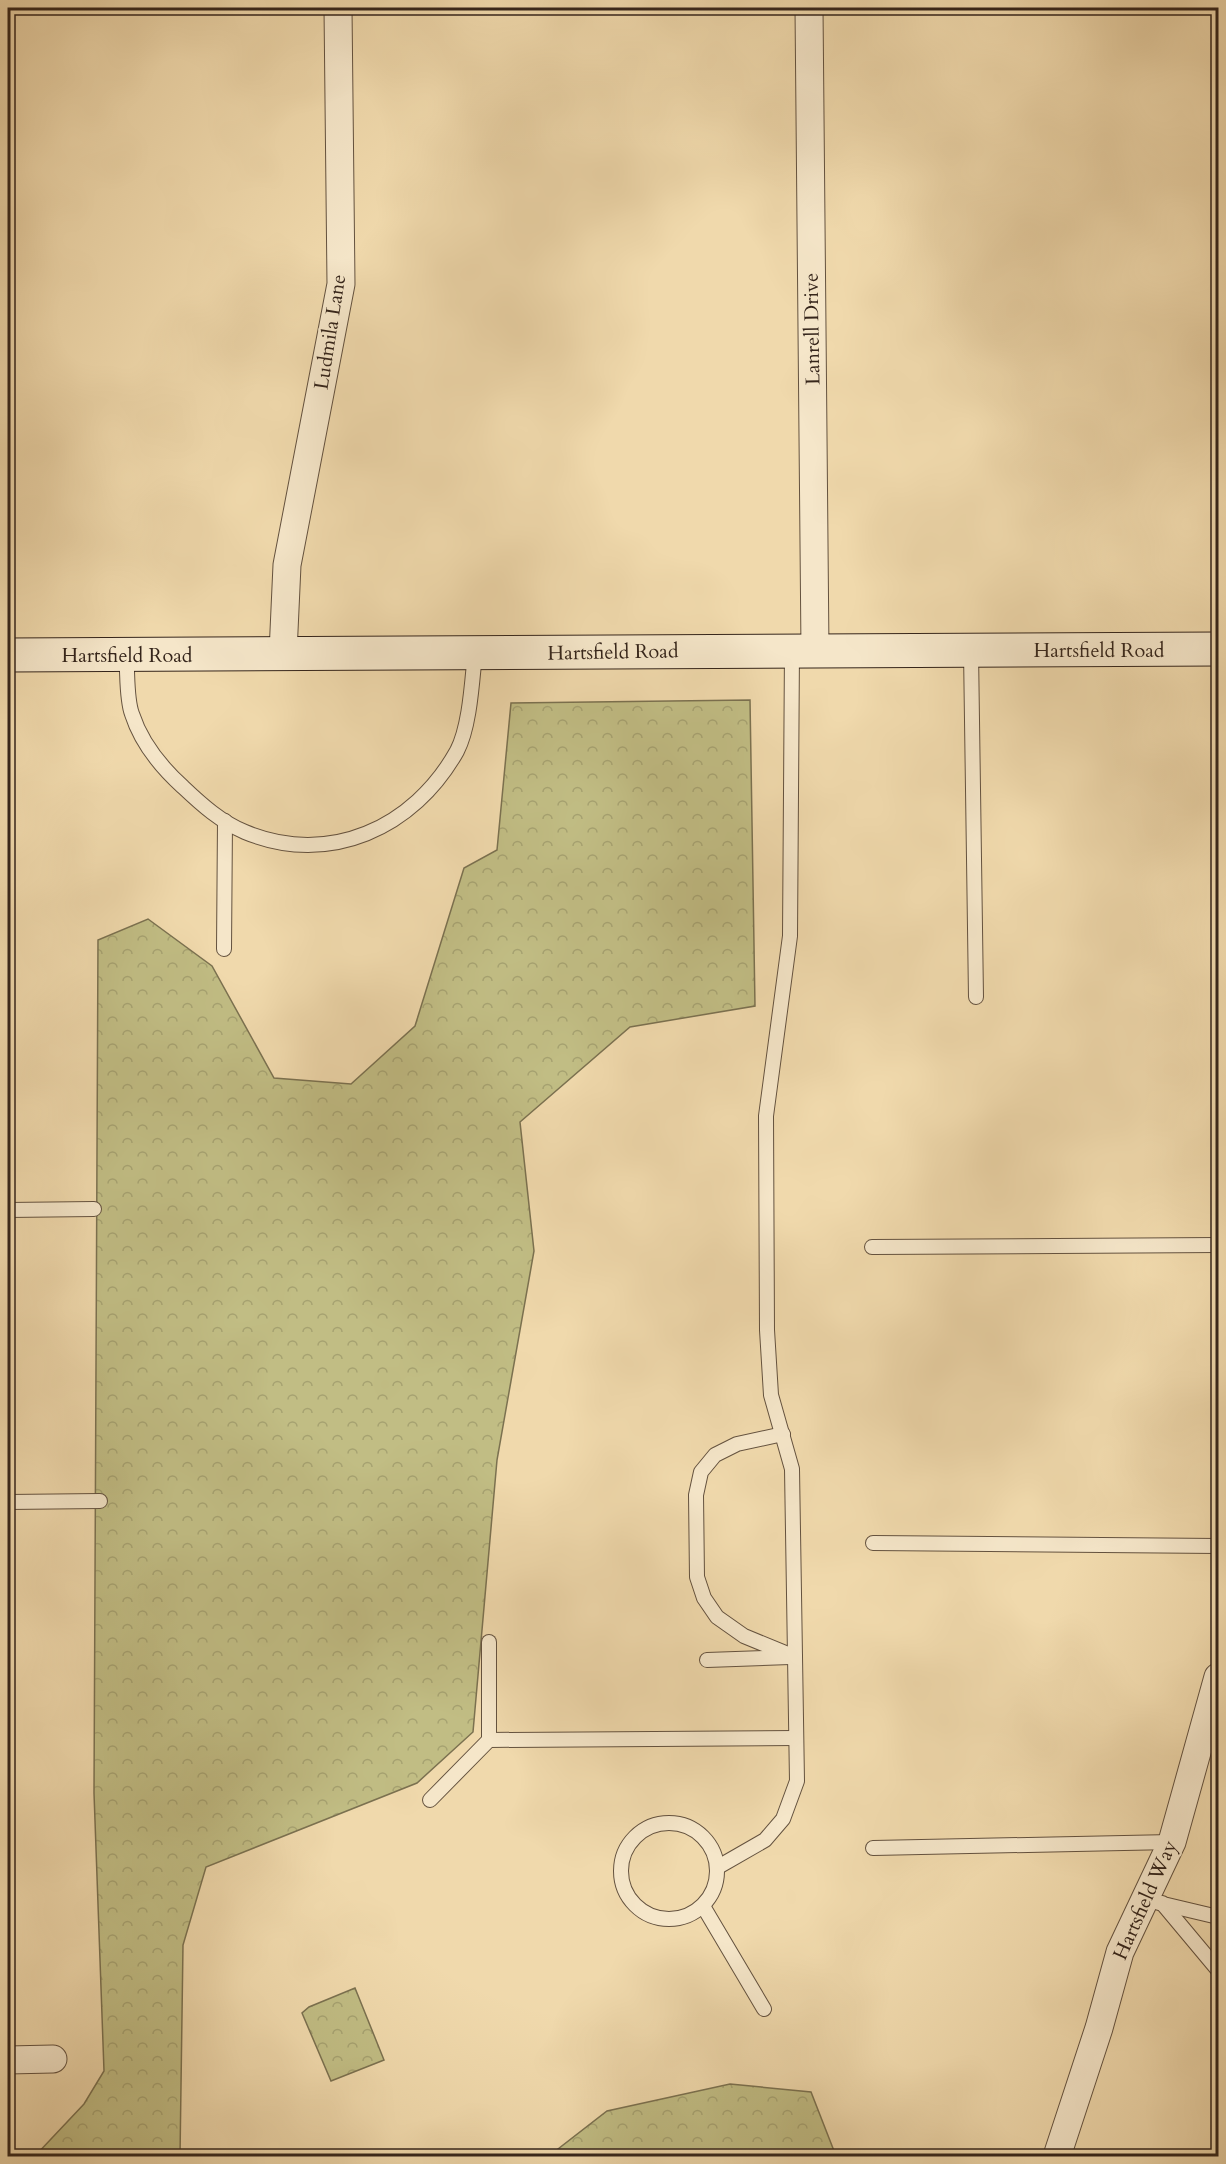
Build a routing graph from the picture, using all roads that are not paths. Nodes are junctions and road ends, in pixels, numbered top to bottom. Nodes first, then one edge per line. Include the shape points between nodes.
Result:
1 (338, 8) edge
2 (809, 8) edge
3 (1218, 649) edge
4 (803, 650) junction
5 (971, 650) junction
6 (283, 653) junction
7 (475, 653) junction
8 (8, 655) edge
9 (126, 655) junction
10 (225, 821) junction
11 (224, 950) dead end
12 (976, 996) dead end
13 (94, 1209) dead end
14 (8, 1210) edge
15 (1218, 1245) edge
16 (872, 1247) dead end
17 (783, 1434) junction
18 (100, 1501) dead end
19 (8, 1502) edge
20 (873, 1543) dead end
21 (1218, 1546) edge
22 (489, 1642) dead end
23 (795, 1657) junction
24 (707, 1660) dead end
25 (1217, 1689) edge
26 (796, 1738) junction
27 (489, 1740) junction
28 (430, 1800) dead end
29 (1172, 1842) junction
30 (873, 1848) dead end
31 (718, 1868) junction
32 (1154, 1901) junction
33 (703, 1906) junction
34 (1218, 1917) edge
35 (1218, 1970) edge
36 (764, 2009) dead end
37 (53, 2059) dead end
38 (8, 2060) edge
39 (1057, 2157) edge

1 - 6 street, Ludmila Lane via 341,284 287,565
2 - 4 street, Lanrell Drive
3 - 5 street, Hartsfield Road
4 - 5 street, Hartsfield Road
4 - 7 street, Hartsfield Road
4 - 17 lane via 790,936 766,1116 766,1330 771,1395
5 - 12 lane
6 - 7 street, Hartsfield Road
6 - 9 street, Hartsfield Road
7 - 10 lane via 468,713 458,749 429,791 402,815 371,833 304,846 271,841
8 - 9 street, Hartsfield Road
9 - 10 lane via 131,712 143,740 174,779 208,811
10 - 11 lane
13 - 14 lane
15 - 16 lane
17 - 23 lane via 792,1468
17 - 23 lane via 737,1444 715,1455 701,1472 696,1495 697,1576 704,1598 717,1617 744,1636
18 - 19 lane
20 - 21 lane
22 - 27 lane
23 - 24 lane
23 - 26 lane
25 - 29 street, Hartsfield Way
26 - 27 lane
26 - 31 lane via 797,1781 783,1819 765,1840
27 - 28 lane
29 - 30 lane
29 - 32 street, Hartsfield Way
31 - 33 lane via 717,1883
31 - 33 lane via 705,1837 691,1827 674,1823 656,1824 641,1832 622,1859 621,1877 626,1893 636,1907 650,1916 666,1920 683,1918
32 - 34 lane
32 - 35 lane
32 - 39 street, Hartsfield Way via 1120,1952
33 - 36 lane
37 - 38 street

